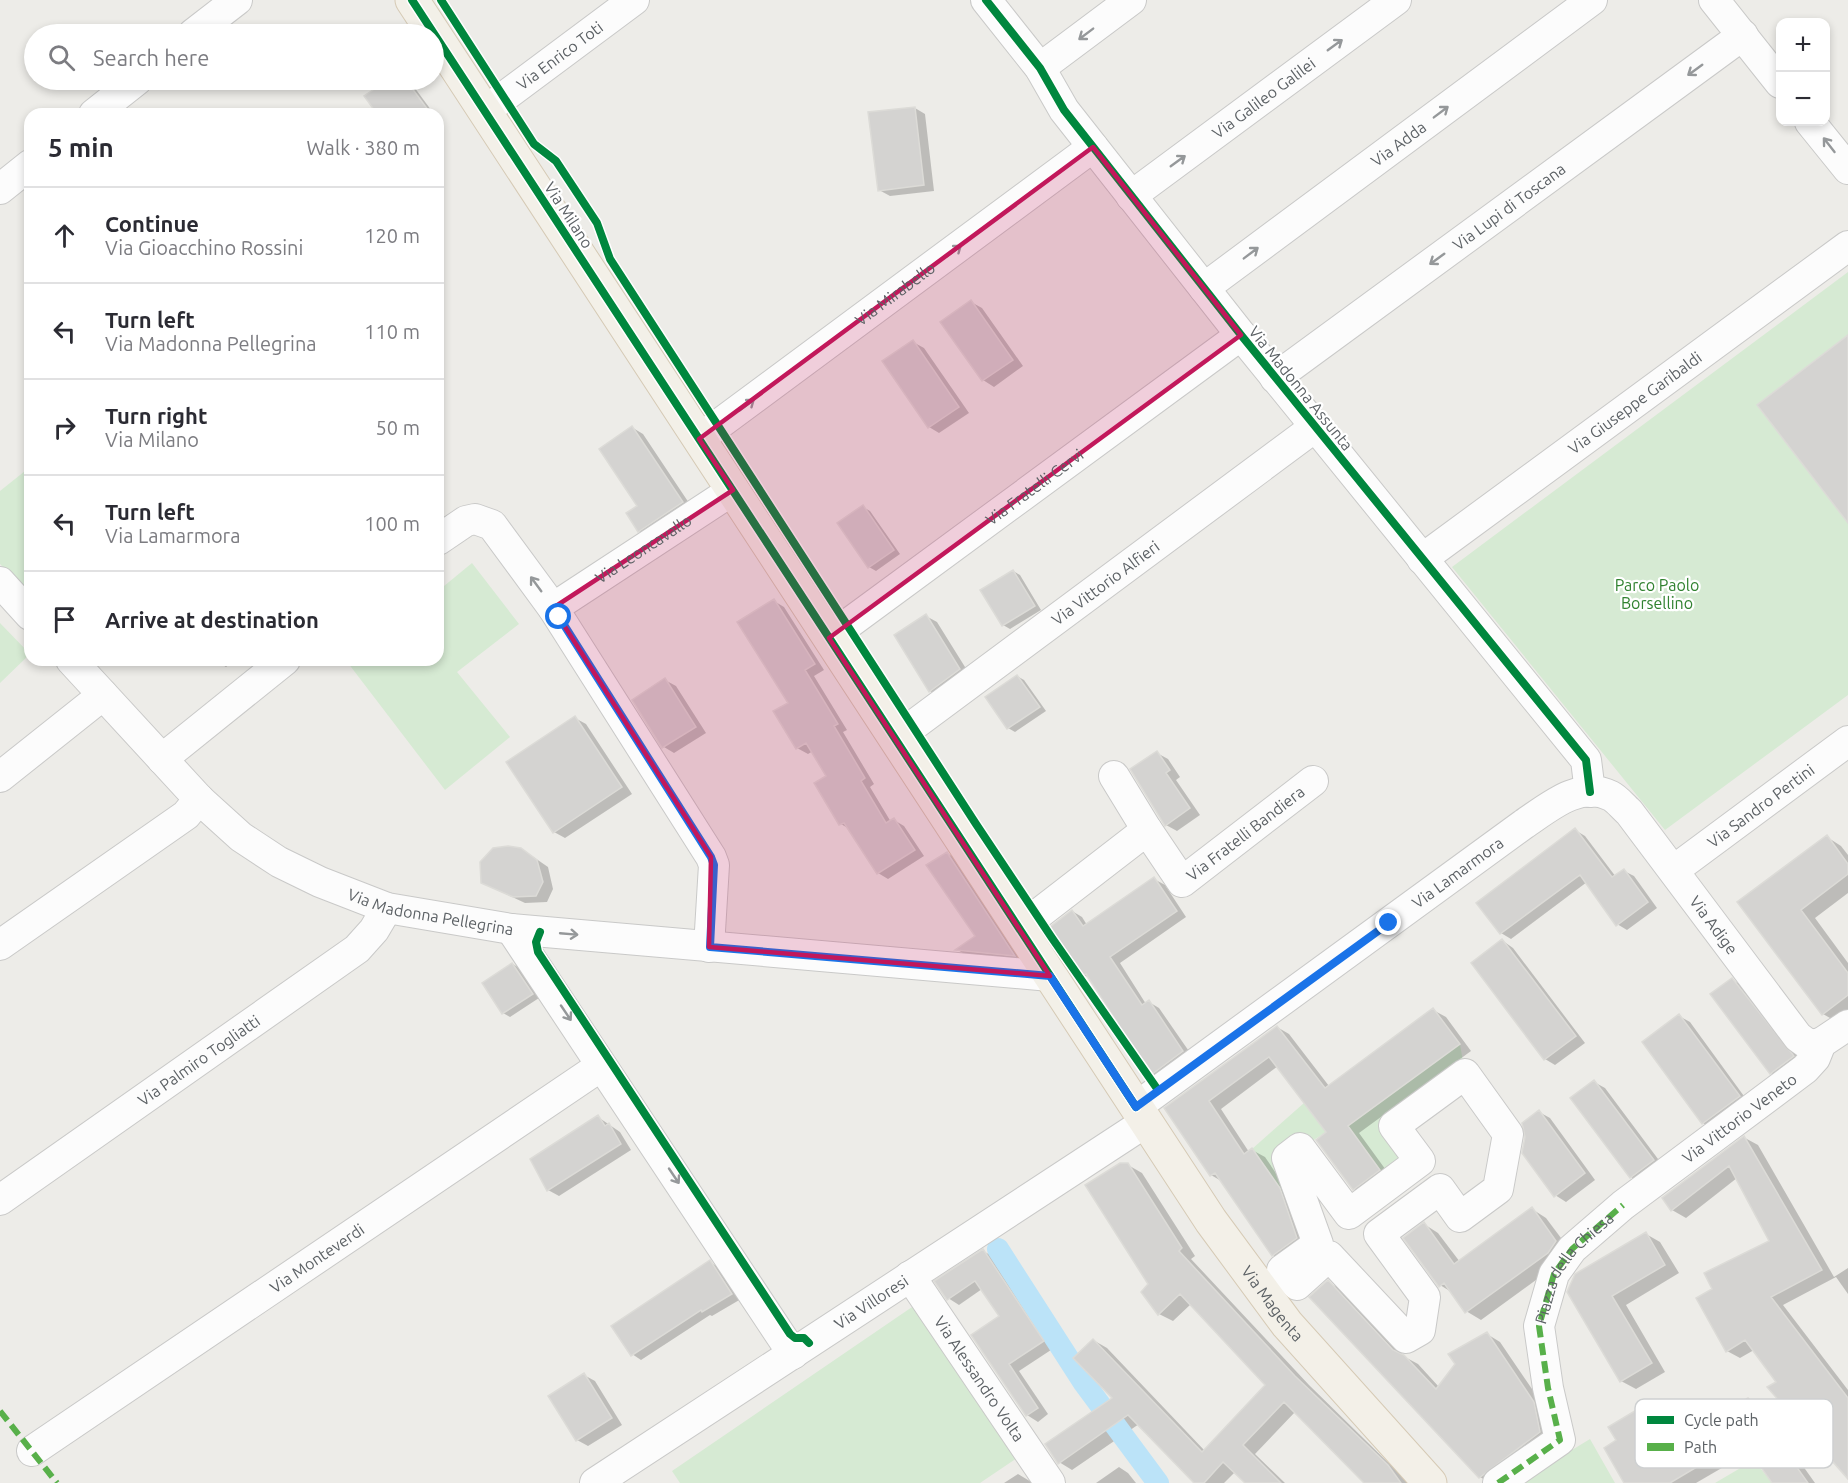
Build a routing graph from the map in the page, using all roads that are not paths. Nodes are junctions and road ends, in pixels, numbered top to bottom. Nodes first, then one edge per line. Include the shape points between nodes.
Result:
1 (237, 0) edge
2 (412, 0) edge
3 (634, 0) edge
4 (986, 0) edge
5 (1131, 0) edge
6 (1396, 0) edge
7 (1593, 0) edge
8 (1714, 0) edge
9 (207, 24) edge
10 (428, 24) edge
11 (1743, 35) junction
12 (444, 49) edge
13 (1040, 68) junction
14 (1776, 78) edge
15 (124, 90) edge
16 (102, 108) edge
17 (485, 111) junction
18 (1813, 126) edge
19 (1093, 147) junction
20 (1848, 169) edge
21 (24, 170) edge
22 (0, 189) edge
23 (1131, 196) junction
24 (1848, 246) edge
25 (1203, 288) junction
26 (1241, 335) junction
27 (1275, 378) junction
28 (1315, 427) junction
29 (699, 439) junction
30 (733, 490) junction
31 (444, 536) edge
32 (1422, 559) junction
33 (0, 582) edge
34 (24, 608) edge
35 (553, 608) junction
36 (830, 638) junction
37 (76, 666) edge
38 (278, 666) edge
39 (103, 695) junction
40 (895, 739) junction
41 (1848, 741) edge
42 (162, 759) junction
43 (1114, 776) dead end
44 (0, 777) edge
45 (1313, 781) dead end
46 (1601, 794) junction
47 (199, 799) junction
48 (1147, 830) junction
49 (1674, 870) junction
50 (387, 908) junction
51 (1020, 928) junction
52 (511, 929) junction
53 (0, 945) edge
54 (710, 947) junction
55 (1050, 976) junction
56 (1848, 1024) edge
57 (1821, 1043) junction
58 (601, 1066) junction
59 (1141, 1115) junction
60 (1420, 1161) joint
61 (0, 1200) edge
62 (1623, 1205) joint
63 (910, 1276) junction
64 (793, 1354) junction
65 (32, 1451) dead end
66 (595, 1483) edge
67 (1050, 1483) edge
68 (1430, 1483) edge
69 (1498, 1483) edge

1 - 9 street
2 - 10 main road, Via Milano
3 - 17 street, Via Enrico Toti
4 - 13 street, Via Madonna Assunta
5 -> 13 street
23 -> 6 street, Via Galileo Galilei
25 -> 7 street, Via Adda
8 - 11 street
11 - 14 street
11 -> 27 street, Via Lupi di Toscana
12 - 17 main road, Via Milano
13 - 19 street, Via Madonna Assunta via 1064,110
15 - 16 street
17 - 29 main road, Via Milano
20 -> 18 street
19 - 23 street, Via Madonna Assunta
29 -> 19 street, Via Mirabello
21 - 22 street
23 - 25 street, Via Madonna Assunta
24 - 32 street, Via Giuseppe Garibaldi
25 - 26 street, Via Madonna Assunta
26 - 27 street, Via Madonna Assunta
26 - 36 street, Via Fratelli Cervi
27 - 28 street, Via Madonna Assunta
28 - 32 street, Via Madonna Assunta
28 - 40 street, Via Vittorio Alfieri
29 - 30 main road, Via Milano
30 - 35 street, Via Leoncavallo
30 - 36 main road, Via Milano
35 -> 31 street via 492,525 474,519
32 - 46 street, Via Madonna Assunta via 1586,760
33 - 34 street
35 - 54 street via 711,857 714,865
36 - 40 main road, Via Milano
37 - 39 street, Via Madonna Pellegrina
38 - 42 street
39 - 42 street, Via Madonna Pellegrina
39 - 44 street
40 - 51 main road, Via Milano
41 - 49 street, Via Sandro Pertini
42 - 47 street, Via Madonna Pellegrina
43 - 48 street
45 - 48 street, Via Fratelli Bandiera via 1182,882
46 - 49 street, Via Adige via 1629,812
46 - 59 street, Via Lamarmora via 1577,792 1558,801
47 - 50 street, Via Madonna Pellegrina via 241,837 279,862
47 - 53 street via 186,815
48 - 51 street
49 - 57 street, Via Adige via 1798,1037 1809,1045
50 - 52 street, Via Madonna Pellegrina
50 - 61 street, Via Palmiro Togliatti via 357,949
51 - 55 main road, Via Milano
52 -> 54 street, Via Madonna Pellegrina
52 -> 58 street
54 - 55 street, Via Madonna Pellegrina
55 - 59 main road, Via Milano
56 - 57 street, Via Vittorio Veneto
57 - 62 street, Via Vittorio Veneto via 1805,1069
58 -> 64 street
58 - 65 street, Via Monteverdi
59 - 63 street, Via Villoresi
59 - 68 main road, Via Magenta via 1268,1301
60 - 60 street via 1349,1214 1300,1149 1287,1158 1318,1244 1282,1270 1297,1285 1329,1256 1406,1338 1420,1330 1425,1297 1379,1234 1440,1189 1460,1217 1498,1189 1508,1134 1465,1074 1394,1126
62 - 69 street, Piazza della Chiesa via 1572,1249 1554,1274 1539,1326 1560,1440
63 - 64 street, Via Villoresi
63 - 67 street, Via Alessandro Volta
64 - 66 street, Via Villoresi

